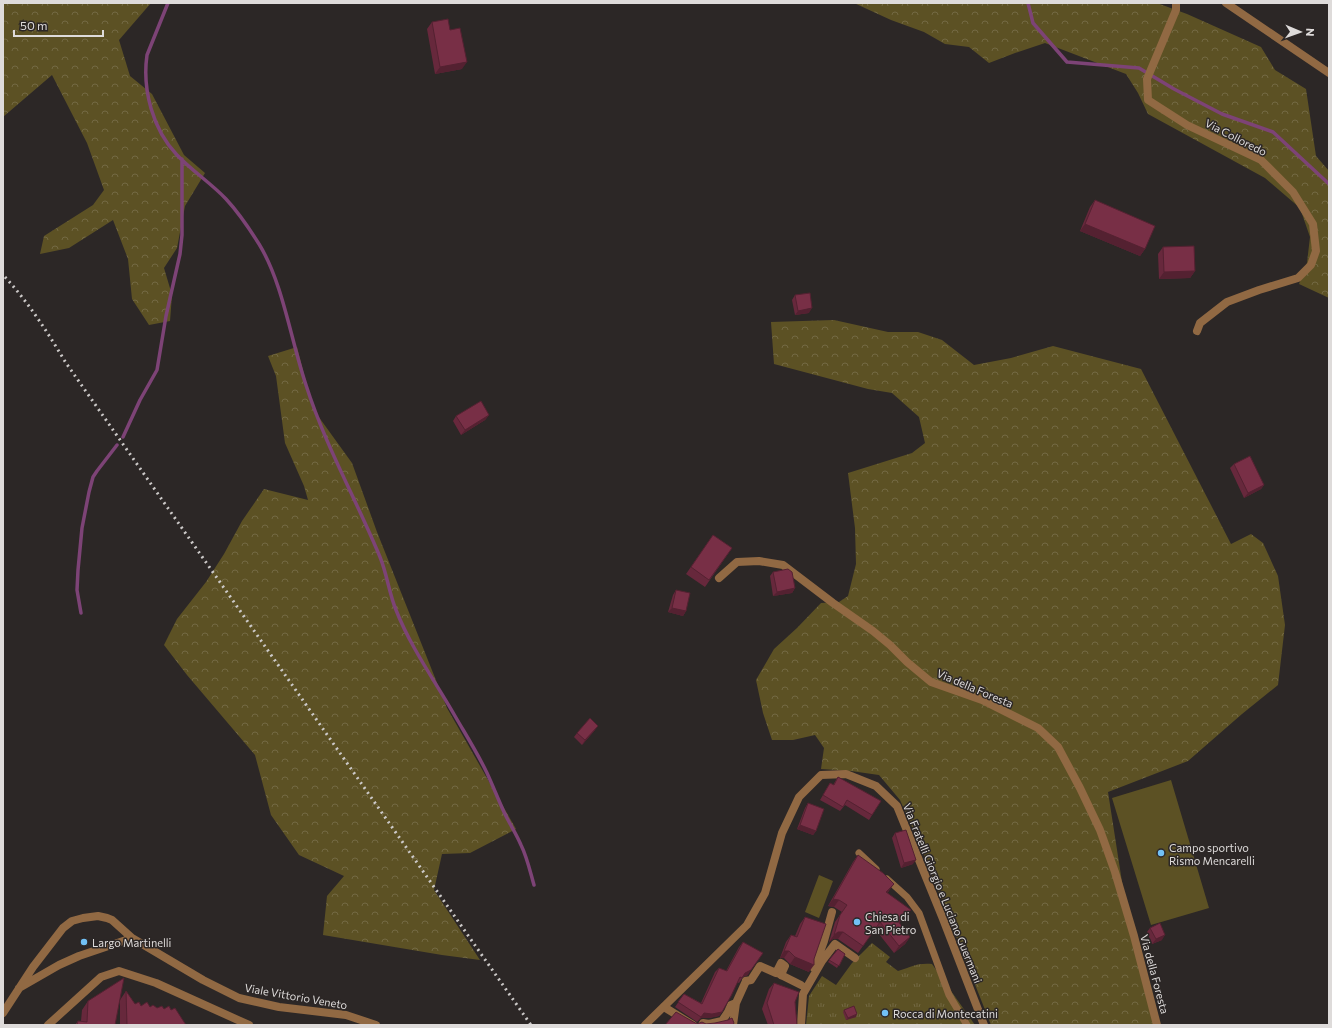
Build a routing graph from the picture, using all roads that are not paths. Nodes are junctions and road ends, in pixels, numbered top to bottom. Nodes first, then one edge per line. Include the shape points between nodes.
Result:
1 (1176, 3) edge
2 (1226, 3) edge
3 (1329, 73) edge
4 (1197, 331) dead end
5 (719, 578) edge
6 (859, 853) dead end
7 (832, 912) dead end
8 (132, 938) junction
9 (855, 958) dead end
10 (801, 986) junction
11 (18, 988) junction
12 (802, 1001) junction
13 (736, 1003) junction
14 (664, 1007) junction
15 (3, 1012) edge
16 (48, 1025) edge
17 (249, 1025) edge
18 (376, 1025) edge
19 (645, 1025) edge
20 (692, 1025) edge
21 (702, 1025) edge
22 (733, 1025) edge
23 (801, 1025) edge
24 (967, 1025) edge
25 (984, 1025) edge
26 (1157, 1025) edge

1 - 4 street, Via Colloredo via 1176,10 1147,79 1148,100 1188,125 1261,160 1293,192 1313,224 1316,251 1311,265 1298,278 1227,302 1200,323
2 - 3 street
5 - 26 street, Via della Foresta via 737,562 758,561 783,565 873,631 931,682 982,700 1038,728 1058,747 1100,830 1115,872
6 - 24 lane via 907,897 919,913 949,995
7 - 10 street via 812,974
8 - 11 street, Viale Vittorio Veneto via 79,956
8 - 11 street, Viale Vittorio Veneto via 112,920 106,918 89,916 72,921 56,936
8 - 18 street, Viale Vittorio Veneto via 239,998 279,1007 346,1015
9 - 12 street via 835,944 803,994
10 - 12 street via 798,1000
10 - 13 street via 781,975 785,966 780,963 776,973 760,966 751,980 746,981
11 - 15 street, Viale Vittorio Veneto
12 - 23 street
13 - 21 street via 731,1005 722,1021
13 - 22 street
14 - 19 street, Via Fratelli Giorgio e Luciano Guermani
14 - 20 street
14 - 25 street, Via Fratelli Giorgio e Luciano Guermani via 747,925 765,893 782,833 799,797 821,775 846,774 876,786 897,806
16 - 17 street via 102,977 118,971 156,983

